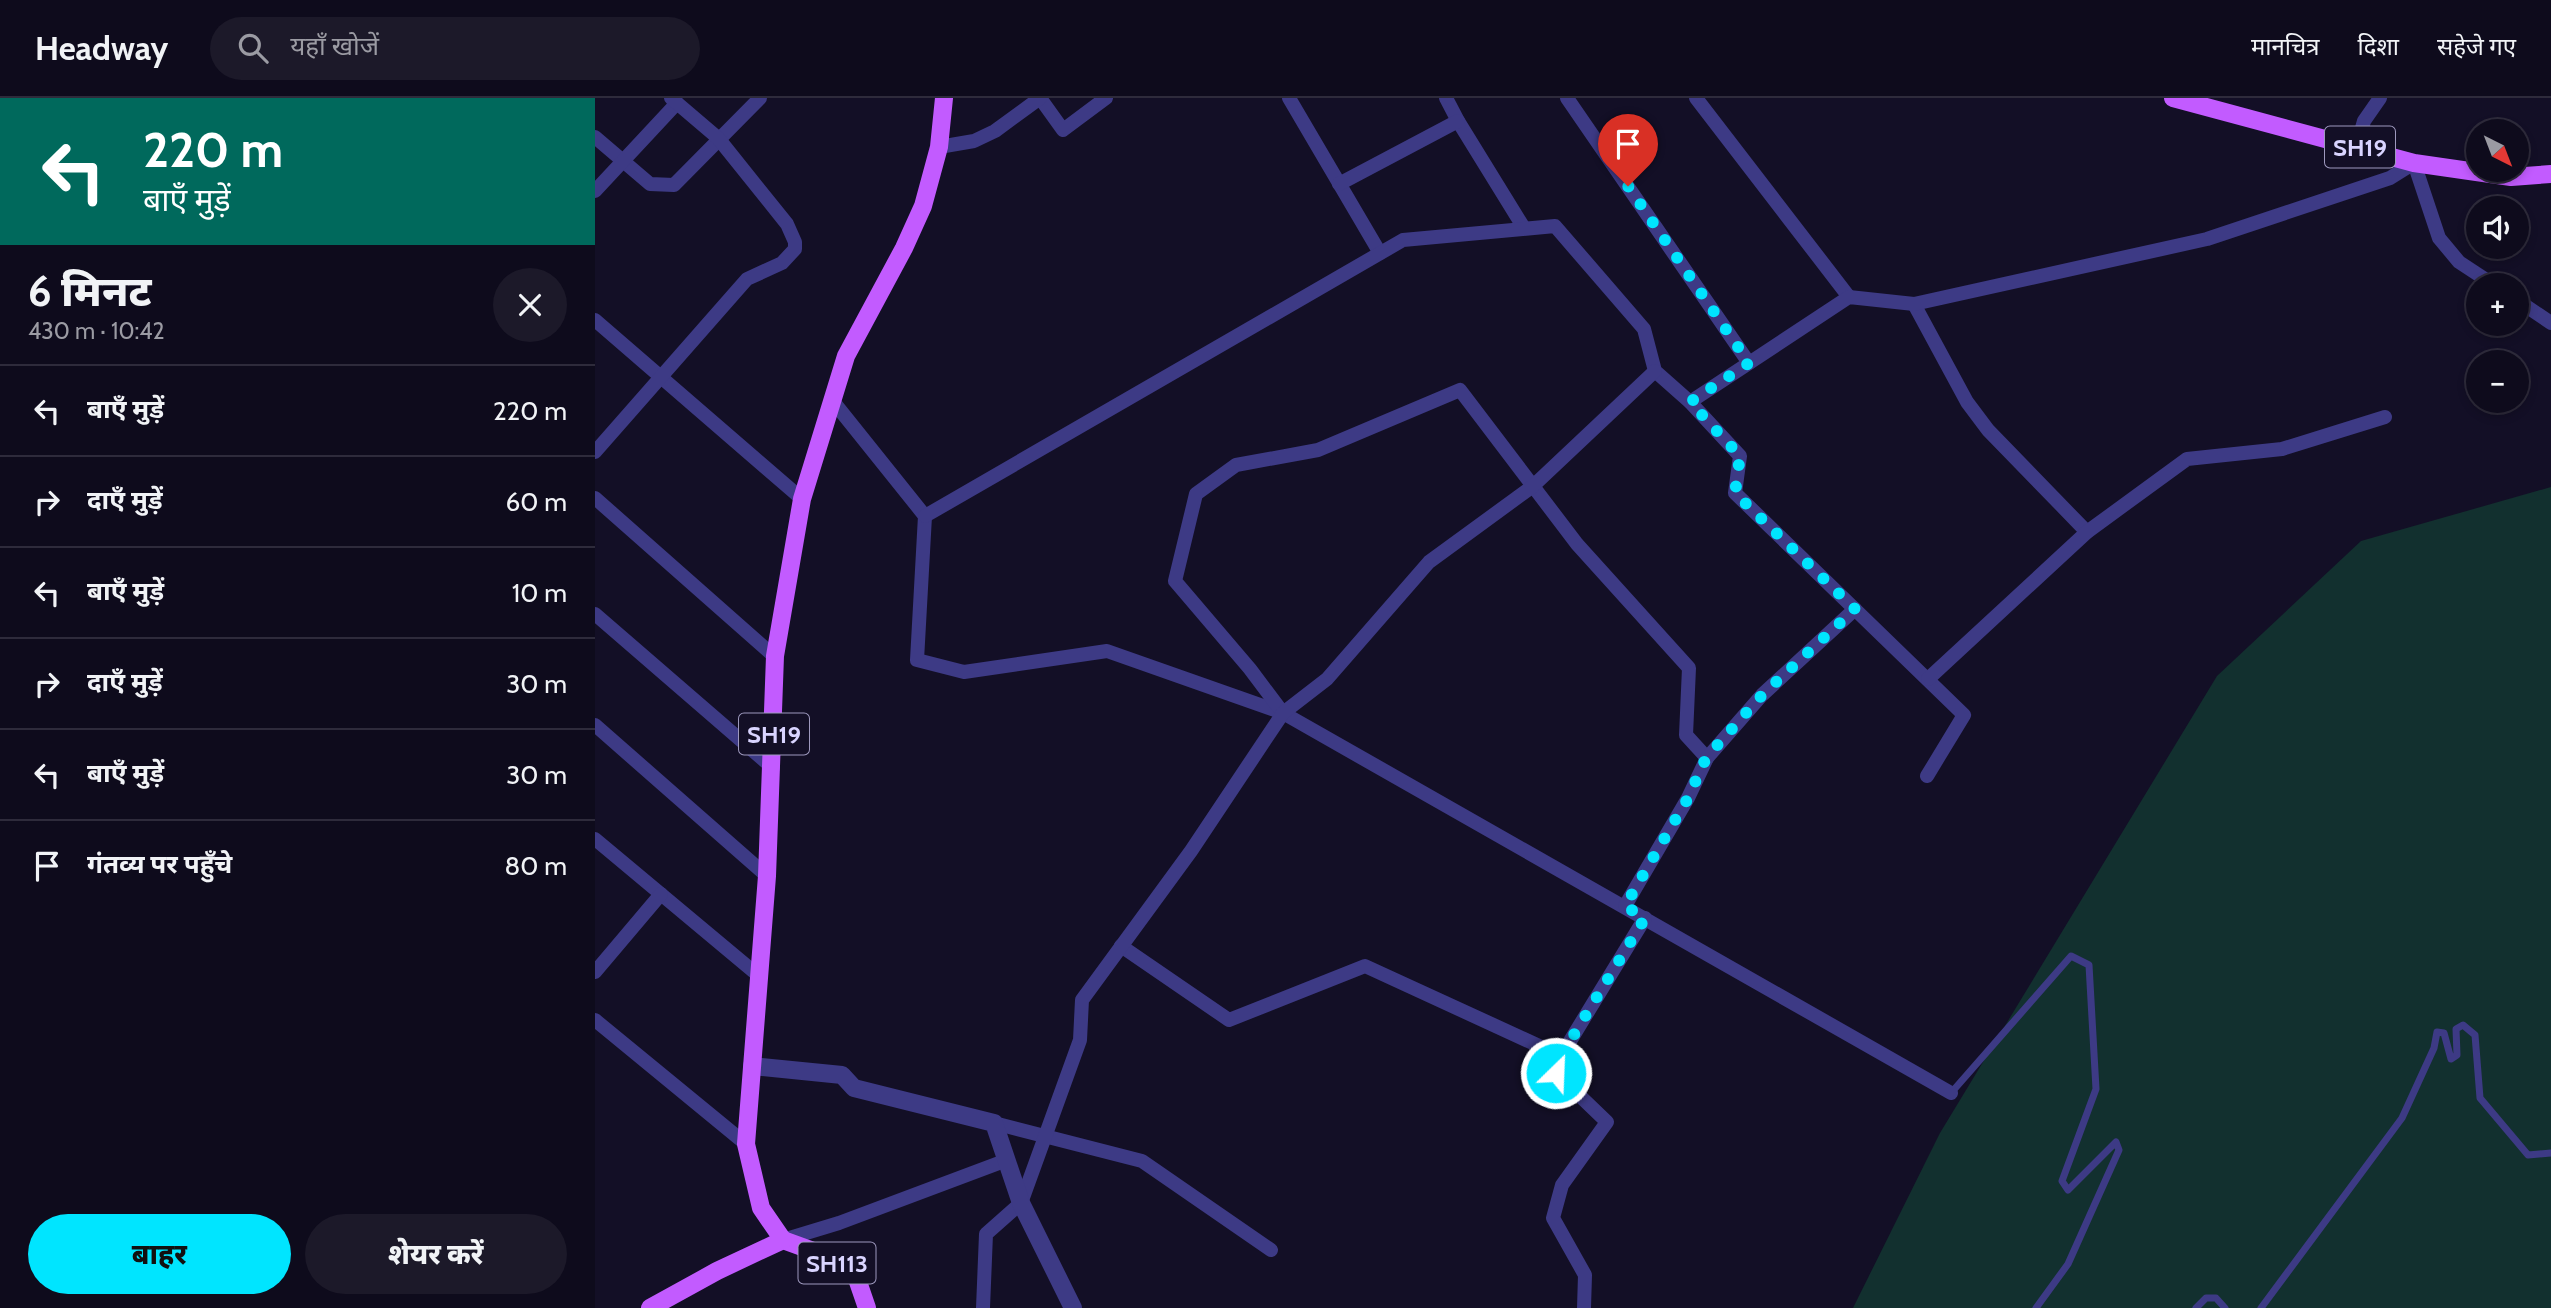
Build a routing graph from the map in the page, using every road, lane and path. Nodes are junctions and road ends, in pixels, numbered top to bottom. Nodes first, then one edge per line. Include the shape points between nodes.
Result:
1 (759, 98) edge
2 (944, 98) edge
3 (1040, 98) edge
4 (1105, 98) edge
5 (1289, 98) edge
6 (1446, 98) edge
7 (1567, 98) edge
8 (1696, 98) edge
9 (2173, 98) edge
10 (2379, 98) edge
11 (674, 100) edge
12 (1458, 121) junction
13 (595, 137) edge
14 (718, 138) junction
15 (2357, 146) junction
16 (939, 147) junction
17 (622, 160) junction
18 (2414, 163) junction
19 (2551, 174) edge
20 (1339, 184) junction
21 (595, 191) edge
22 (1524, 228) junction
23 (1380, 253) junction
24 (2476, 273) edge
25 (1849, 297) junction
26 (1914, 304) junction
27 (2529, 308) edge
28 (595, 320) edge
29 (2551, 323) edge
30 (1749, 363) junction
31 (1655, 371) junction
32 (660, 378) junction
33 (832, 400) junction
34 (1690, 402) junction
35 (2385, 417) dead end
36 (595, 452) edge
37 (1533, 486) junction
38 (595, 498) edge
39 (802, 499) junction
40 (925, 516) junction
41 (2087, 532) junction
42 (1855, 609) junction
43 (597, 619) edge
44 (775, 657) junction
45 (1928, 679) junction
46 (1283, 713) junction
47 (595, 725) edge
48 (1706, 758) junction
49 (773, 768) junction
50 (1927, 775) dead end
51 (595, 839) edge
52 (767, 876) junction
53 (661, 894) junction
54 (1625, 906) junction
55 (1645, 918) junction
56 (1121, 946) junction
57 (595, 972) edge
58 (759, 976) junction
59 (595, 1020) edge
60 (1561, 1056) junction
61 (752, 1066) junction
62 (1951, 1093) joint
63 (994, 1123) junction
64 (1046, 1136) junction
65 (746, 1144) junction
66 (2551, 1153) edge
67 (1007, 1160) junction
68 (1021, 1203) junction
69 (783, 1240) junction
70 (1271, 1250) dead end
71 (650, 1308) edge
72 (867, 1308) edge
73 (983, 1308) edge
74 (1073, 1308) edge
75 (1584, 1308) edge
76 (2036, 1308) edge
77 (2196, 1308) edge
78 (2225, 1308) edge
79 (2261, 1308) edge

1 - 14 street
2 - 16 main road, SH19
3 - 4 street via 1063,130
3 - 16 street via 985,136
5 - 20 street
6 - 12 street
7 - 30 street
8 - 25 street
9 - 15 main road, SH19
10 - 15 street via 2364,121
11 - 14 street
11 - 17 street
12 - 20 street
12 - 22 street
13 - 17 street
14 - 17 street via 674,185 650,184
14 - 32 street via 787,224 795,249 782,263 747,279
15 - 18 main road, SH19
16 - 33 main road, SH19 via 923,206 846,356
17 - 21 street
18 - 19 main road, SH19 via 2511,177
18 - 24 street via 2439,238 2459,262
18 - 26 street via 2390,178 2207,239
20 - 23 street
22 - 23 street via 1403,240
22 - 31 street via 1555,226 1644,329
23 - 40 street
25 - 26 street
25 - 30 street
26 - 41 street via 1967,402 1988,430
27 - 29 street
28 - 32 street
30 - 34 street
31 - 34 street
31 - 37 street
32 - 36 street
32 - 39 street
33 - 39 main road, SH19
33 - 40 street
34 - 42 street via 1740,456 1735,493
35 - 41 street via 2282,449 2187,459
37 - 46 street via 1429,562 1327,679
37 - 46 street via 1459,390 1318,450 1236,465 1196,494 1175,581
37 - 48 street via 1577,544 1689,668 1686,734
38 - 44 street
39 - 44 main road, SH19
40 - 46 street via 917,660 964,672 1107,650
41 - 45 street
42 - 45 street
42 - 48 street via 1762,695
43 - 49 street
44 - 49 main road, SH19
45 - 50 street via 1964,715
46 - 54 street
46 - 56 street
47 - 52 street
48 - 54 street
49 - 52 main road, SH19
51 - 53 street
52 - 58 main road, SH19
53 - 57 street
53 - 58 street
54 - 55 street
55 - 60 street
55 - 62 street
56 - 60 street via 1229,1020 1365,966
56 - 64 street via 1082,1000 1080,1040
58 - 61 main road, SH19
59 - 65 street
60 - 75 street via 1556,1073 1607,1122 1562,1185 1553,1218 1585,1275
61 - 63 street via 842,1075 854,1087
61 - 65 main road, SH19
62 - 76 lane via 2071,956 2089,965 2096,1089 2062,1181 2068,1190 2116,1142 2119,1150 2068,1264
63 - 64 street
63 - 67 street
64 - 68 street
64 - 70 street via 1142,1161
65 - 69 main road, SH19 via 761,1208
66 - 79 lane via 2528,1155 2480,1098 2475,1035 2463,1026 2456,1029 2457,1055 2451,1059 2444,1032 2437,1032 2402,1118
67 - 68 street
67 - 69 street
68 - 73 street via 986,1234
68 - 74 street
69 - 71 main road
69 - 72 main road, SH113 via 855,1273
77 - 78 lane via 2206,1298 2216,1298

